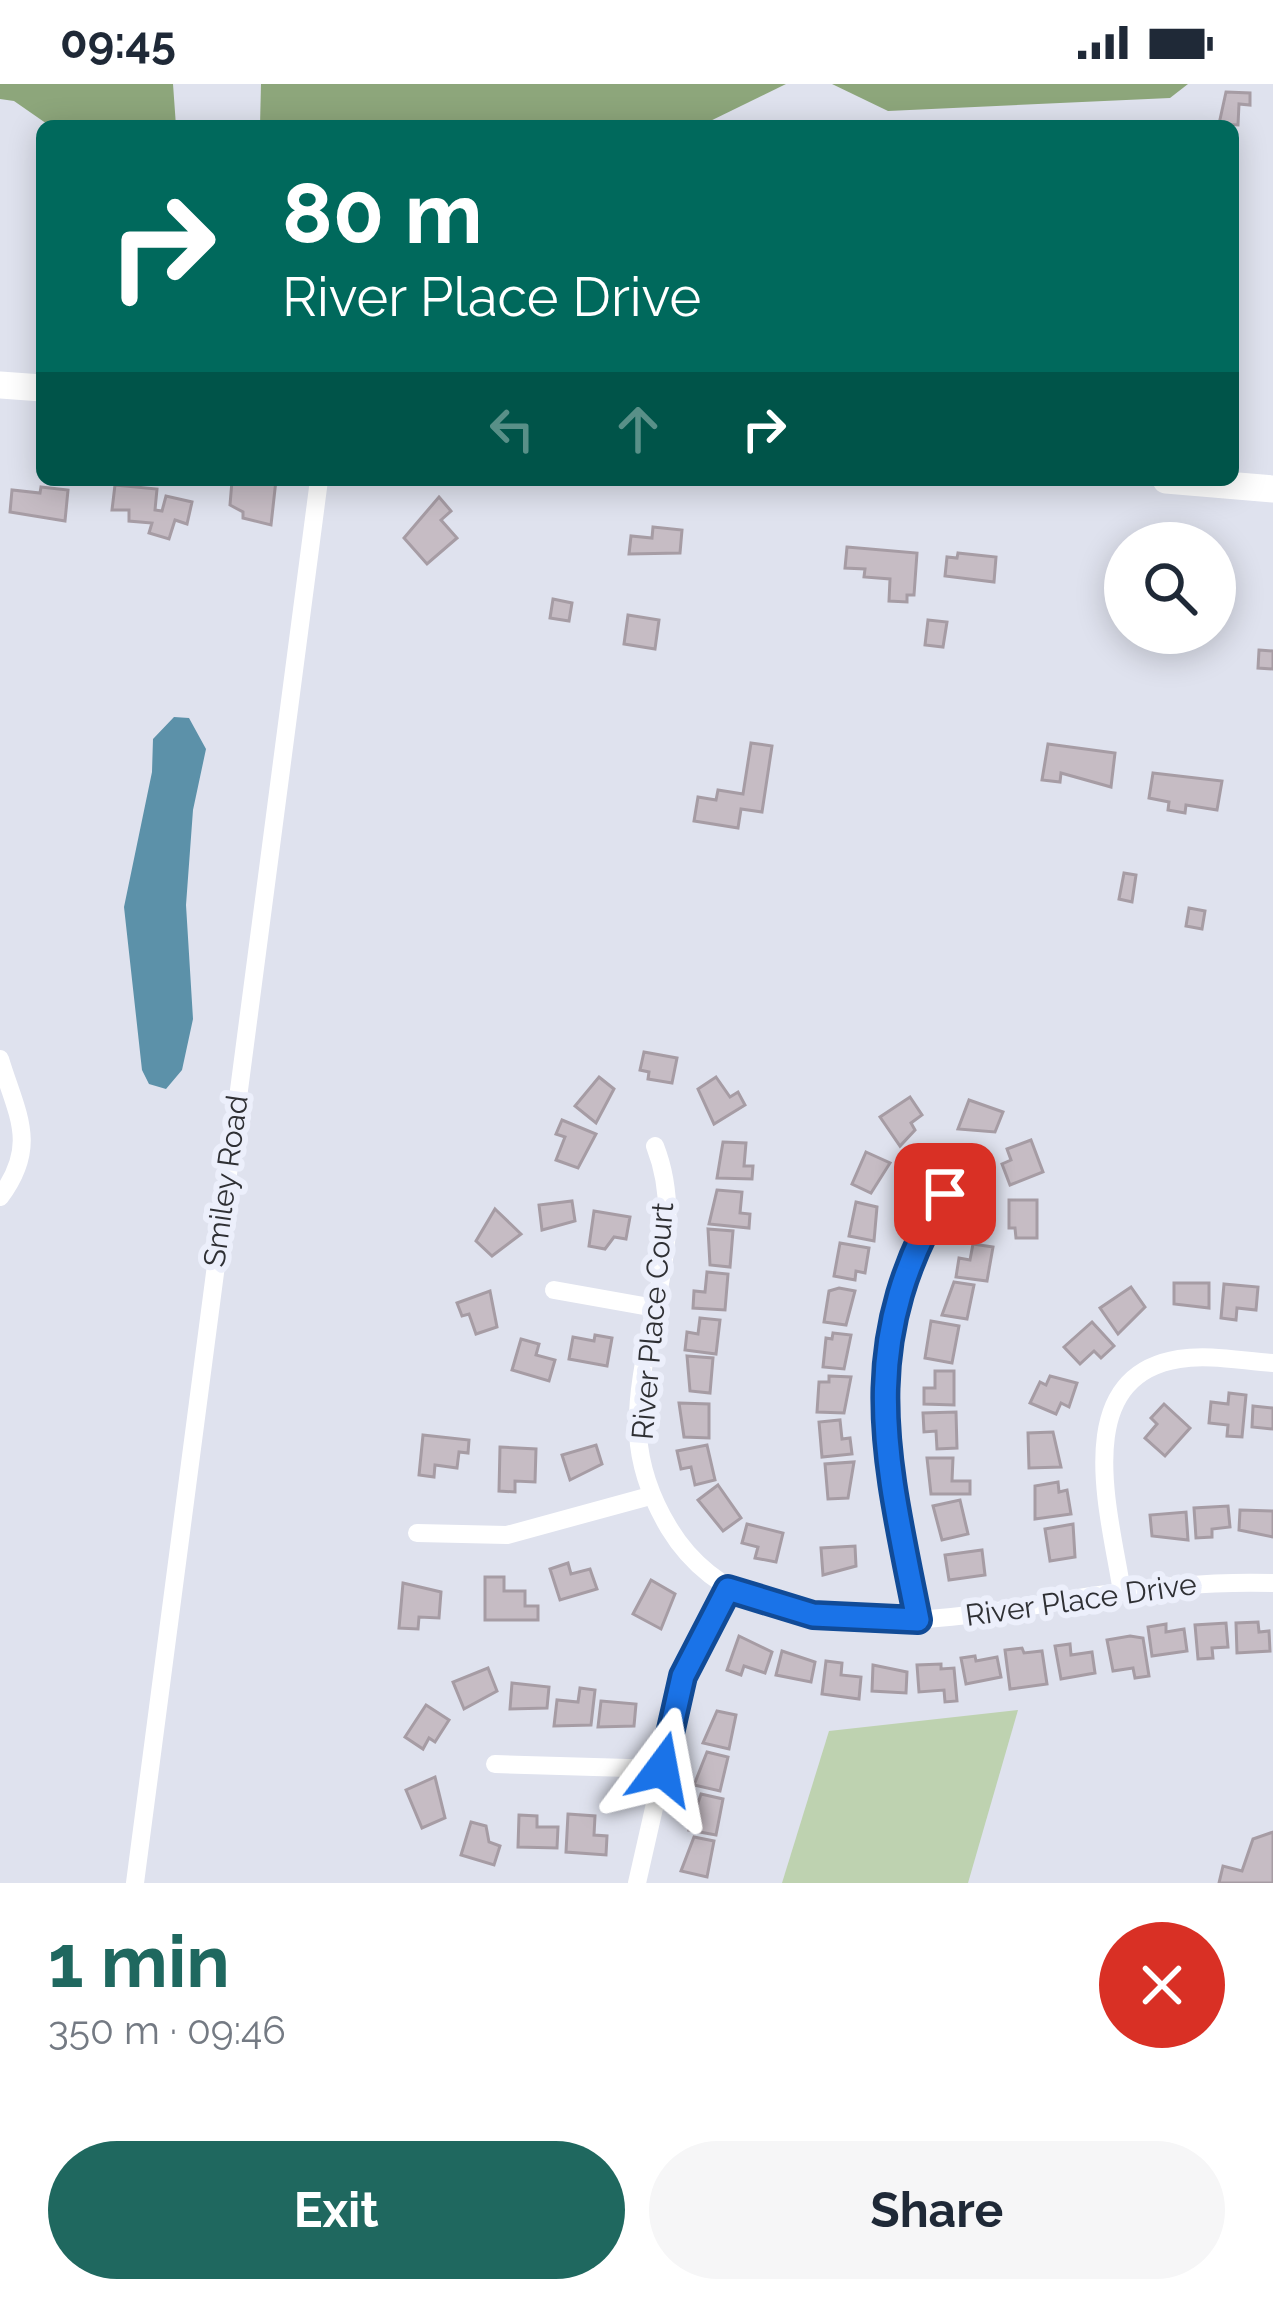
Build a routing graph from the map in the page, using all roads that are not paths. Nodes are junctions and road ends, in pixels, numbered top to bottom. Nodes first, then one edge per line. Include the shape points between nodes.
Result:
1 (0, 385) edge
2 (36, 388) edge
3 (318, 486) edge
4 (1237, 486) edge
5 (1273, 489) edge
6 (0, 1059) edge
7 (655, 1146) dead end
8 (945, 1194) dead end
9 (0, 1197) edge
10 (554, 1290) dead end
11 (655, 1309) junction
12 (1273, 1363) edge
13 (650, 1496) junction
14 (416, 1533) dead end
15 (1273, 1583) edge
16 (728, 1589) junction
17 (1122, 1592) junction
18 (918, 1620) junction
19 (495, 1764) dead end
20 (662, 1769) junction
21 (136, 1883) edge
22 (637, 1883) edge

1 - 2 main road
3 - 21 street, Smiley Road
4 - 5 main road
6 - 9 street via 25,1145
7 - 11 street, River Place Court via 668,1203
8 - 18 street via 895,1299 884,1384 884,1436
10 - 11 street
11 - 13 street, River Place Court via 639,1418
12 - 17 street via 1174,1360 1125,1390 1104,1432 1102,1459
13 - 14 street via 507,1535
13 - 16 street, River Place Drive via 682,1549
15 - 17 street, River Place Drive
16 - 18 street, River Place Drive via 813,1615
16 - 20 street via 683,1676
17 - 18 street, River Place Drive
19 - 20 street
20 - 22 street

